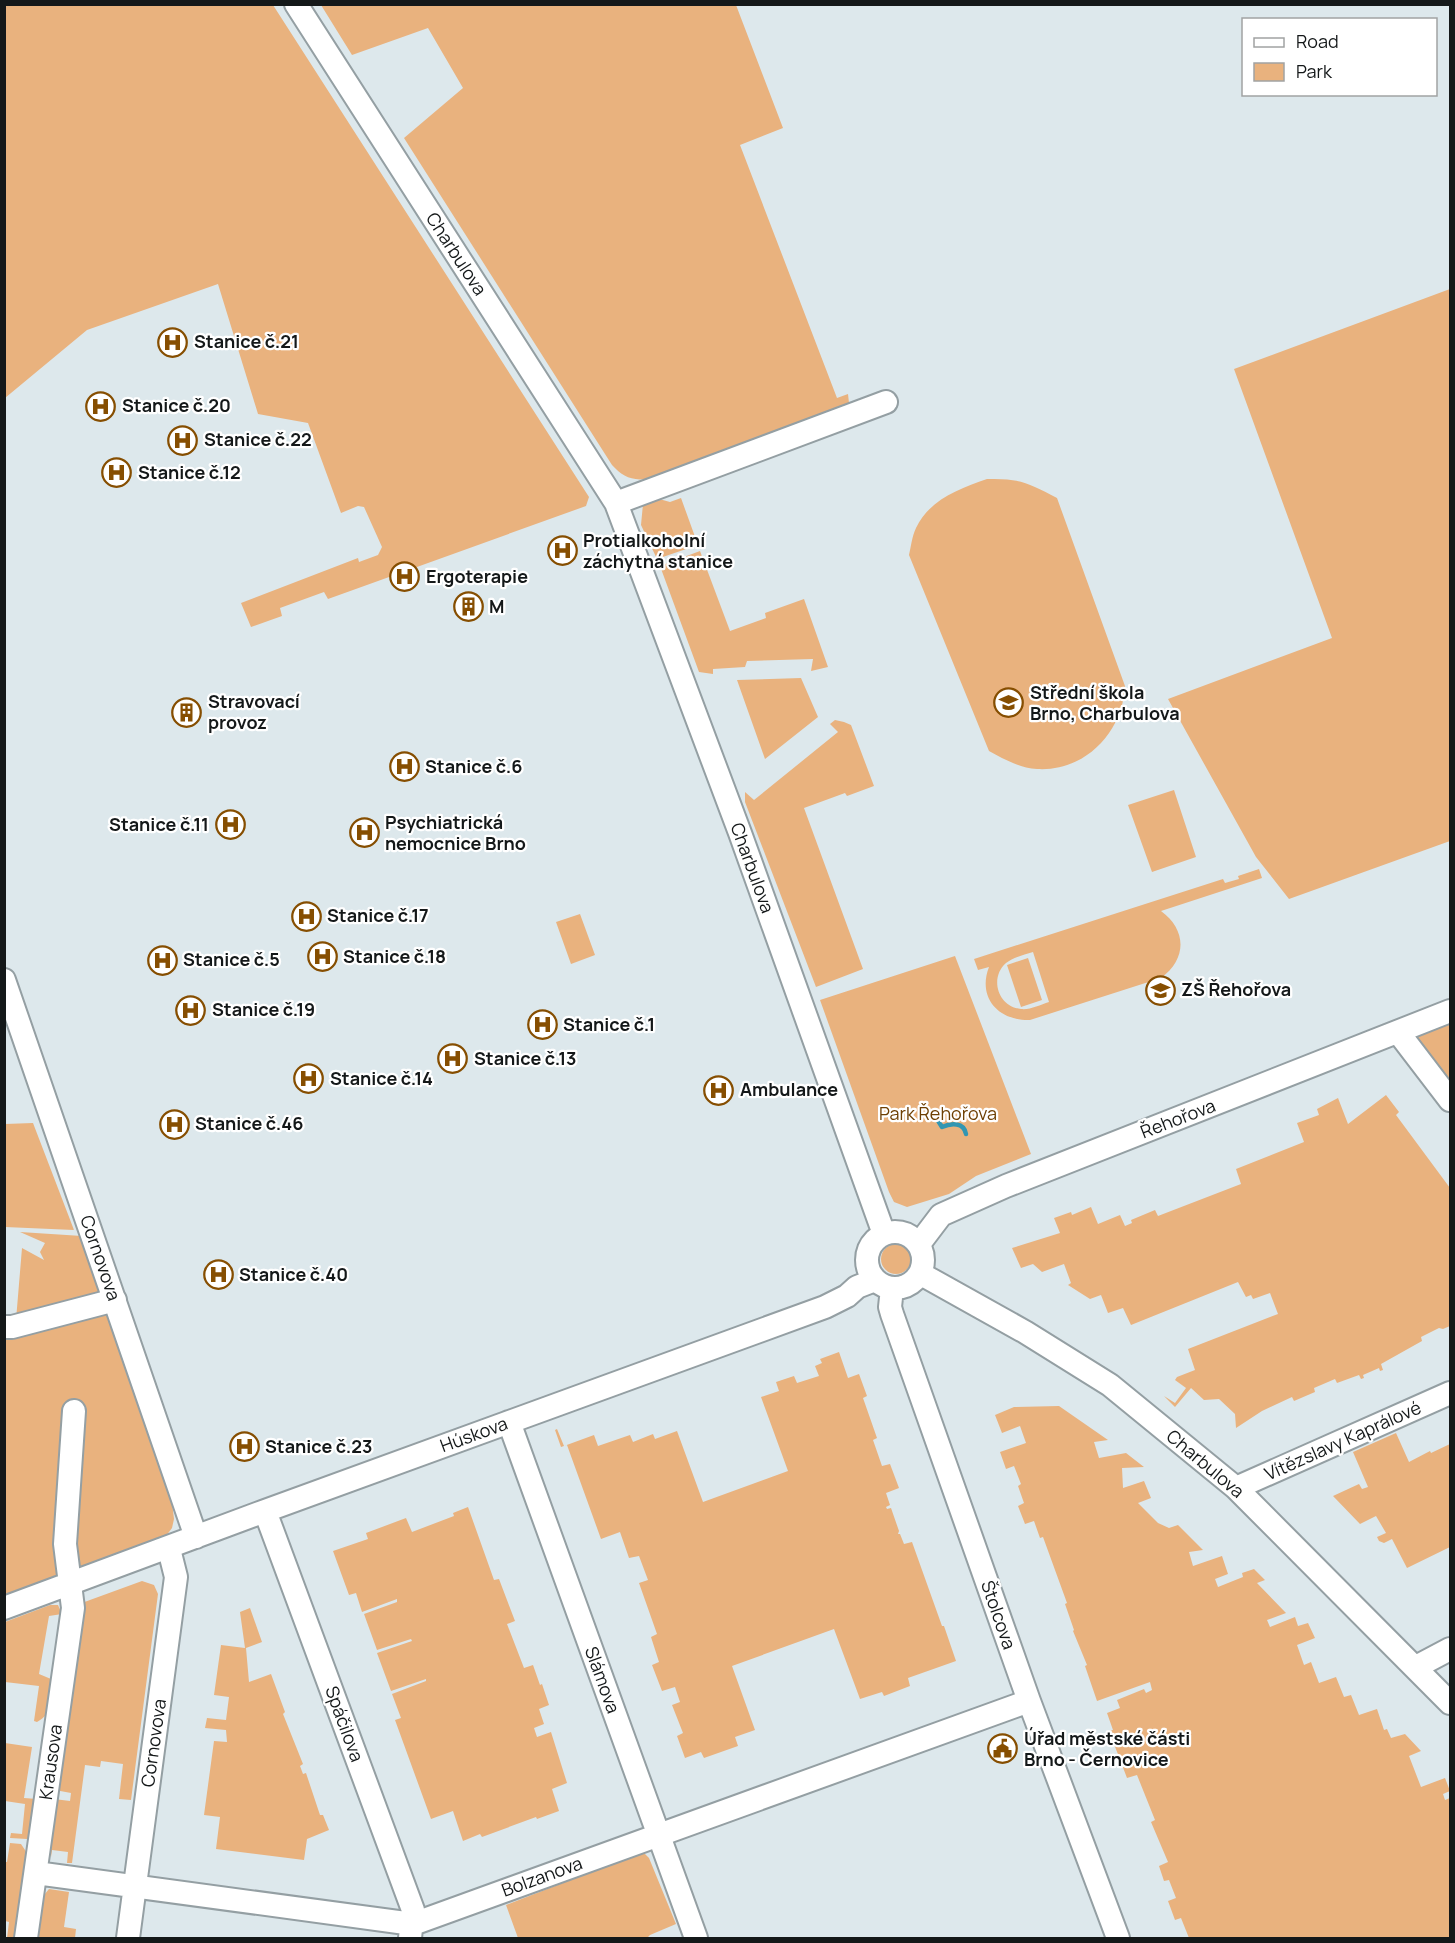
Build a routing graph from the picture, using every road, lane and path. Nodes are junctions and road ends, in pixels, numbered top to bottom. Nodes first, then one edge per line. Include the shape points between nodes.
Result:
1 (296, 4) edge
2 (886, 402) dead end
3 (616, 503) junction
4 (4, 980) edge
5 (1450, 1011) edge
6 (1398, 1032) junction
7 (1450, 1100) edge
8 (884, 1234) junction
9 (919, 1244) junction
10 (921, 1274) junction
11 (884, 1284) junction
12 (115, 1300) junction
13 (4, 1327) edge
14 (1450, 1393) edge
15 (74, 1411) dead end
16 (509, 1422) junction
17 (1236, 1488) junction
18 (265, 1511) junction
19 (196, 1537) junction
20 (168, 1549) junction
21 (70, 1585) junction
22 (4, 1608) edge
23 (1450, 1649) edge
24 (1416, 1667) junction
25 (1029, 1701) junction
26 (1450, 1703) edge
27 (658, 1834) junction
28 (36, 1873) junction
29 (135, 1888) junction
30 (412, 1931) edge
31 (26, 1938) edge
32 (128, 1938) edge
33 (696, 1938) edge
34 (1118, 1938) edge

1 - 3 street, Charbulova
2 - 3 street
3 - 8 street, Charbulova
4 - 12 street, Cornovova
5 - 6 street, Řehořova
6 - 7 street
6 - 9 street, Řehořova via 1006,1186 941,1215
8 - 9 street via 900,1232
8 - 11 street via 867,1254 868,1268
9 - 10 street via 924,1260
10 - 11 street via 907,1286
10 - 17 street, Charbulova via 1110,1385
11 - 16 street, Húskova via 857,1287 825,1307
11 - 25 street, Štolcova
12 - 13 street
12 - 19 street, Cornovova
14 - 17 street, Vítězslavy Kaprálové
15 - 21 street via 64,1544
16 - 18 street, Húskova
16 - 27 street, Slámova
17 - 24 street, Charbulova
18 - 19 street, Húskova
18 - 30 street, Spáčilova via 413,1910
19 - 20 street, Húskova
20 - 21 street, Húskova
20 - 29 street, Cornovova via 176,1577
21 - 22 street, Húskova
21 - 28 street, Krausova via 73,1608
23 - 24 street
24 - 26 street, Charbulova
25 - 27 street, Bolzanova
25 - 34 street, Štolcova
27 - 30 street, Bolzanova
27 - 33 street, Slámova
28 - 29 street, Bolzanova
28 - 31 street, Krausova
29 - 30 street, Bolzanova
29 - 32 street, Cornovova

